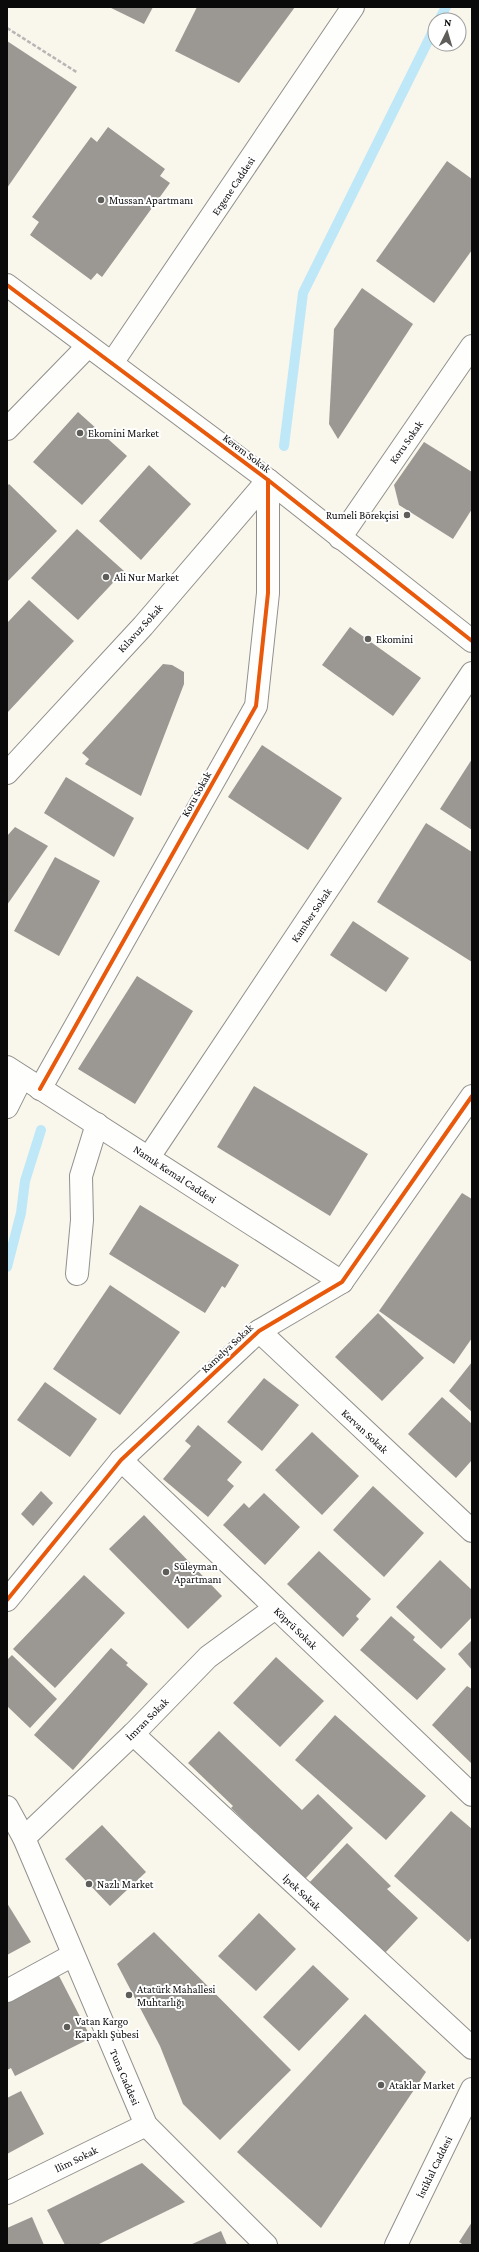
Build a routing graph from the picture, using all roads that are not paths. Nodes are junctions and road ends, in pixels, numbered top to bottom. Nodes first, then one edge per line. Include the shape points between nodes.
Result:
1 (353, 7) edge
2 (7, 285) edge
3 (87, 346) junction
4 (472, 346) edge
5 (112, 363) junction
6 (7, 429) edge
7 (268, 480) junction
8 (340, 538) junction
9 (472, 640) edge
10 (472, 673) edge
11 (7, 773) edge
12 (23, 1078) edge
13 (472, 1096) edge
14 (7, 1107) edge
15 (97, 1124) junction
16 (150, 1157) junction
17 (77, 1274) dead end
18 (342, 1282) junction
19 (259, 1331) junction
20 (121, 1460) junction
21 (472, 1530) edge
22 (7, 1600) edge
23 (275, 1608) junction
24 (133, 1734) junction
25 (472, 1795) edge
26 (7, 1807) edge
27 (24, 1838) junction
28 (73, 1955) junction
29 (7, 1991) edge
30 (472, 2048) edge
31 (472, 2089) edge
32 (146, 2125) junction
33 (7, 2193) edge
34 (266, 2245) edge
35 (396, 2245) edge

1 - 5 street, Ergene Caddesi
2 - 3 street, Kerem Sokak
3 - 5 street, Kerem Sokak
3 - 6 street
4 - 8 street, Koru Sokak
5 - 7 street, Kerem Sokak
7 - 8 street, Kerem Sokak
7 - 11 street, Kılavuz Sokak via 143,626
7 - 12 street, Koru Sokak via 268,593 256,706
8 - 9 street, Kerem Sokak
10 - 16 street, Kamber Sokak
12 - 14 street, Koru Sokak
12 - 15 street, Namık Kemal Caddesi
13 - 18 street, Kamelya Sokak
15 - 16 street, Namık Kemal Caddesi
15 - 17 street via 81,1176 82,1220
16 - 18 street, Namık Kemal Caddesi
18 - 19 street, Kamelya Sokak
19 - 20 street, Kamelya Sokak
19 - 21 street, Kervan Sokak
20 - 22 street, Kamelya Sokak
20 - 23 street, Köprü Sokak
23 - 24 street, İmran Sokak via 208,1657
23 - 25 street, Köprü Sokak
24 - 27 street, İmran Sokak
24 - 30 street, İpek Sokak
26 - 27 street, Tuna Caddesi
27 - 28 street, Tuna Caddesi
28 - 29 street
28 - 32 street, Tuna Caddesi
31 - 35 street, İstiklal Caddesi
32 - 33 street, İlim Sokak
32 - 34 street, Tuna Caddesi

